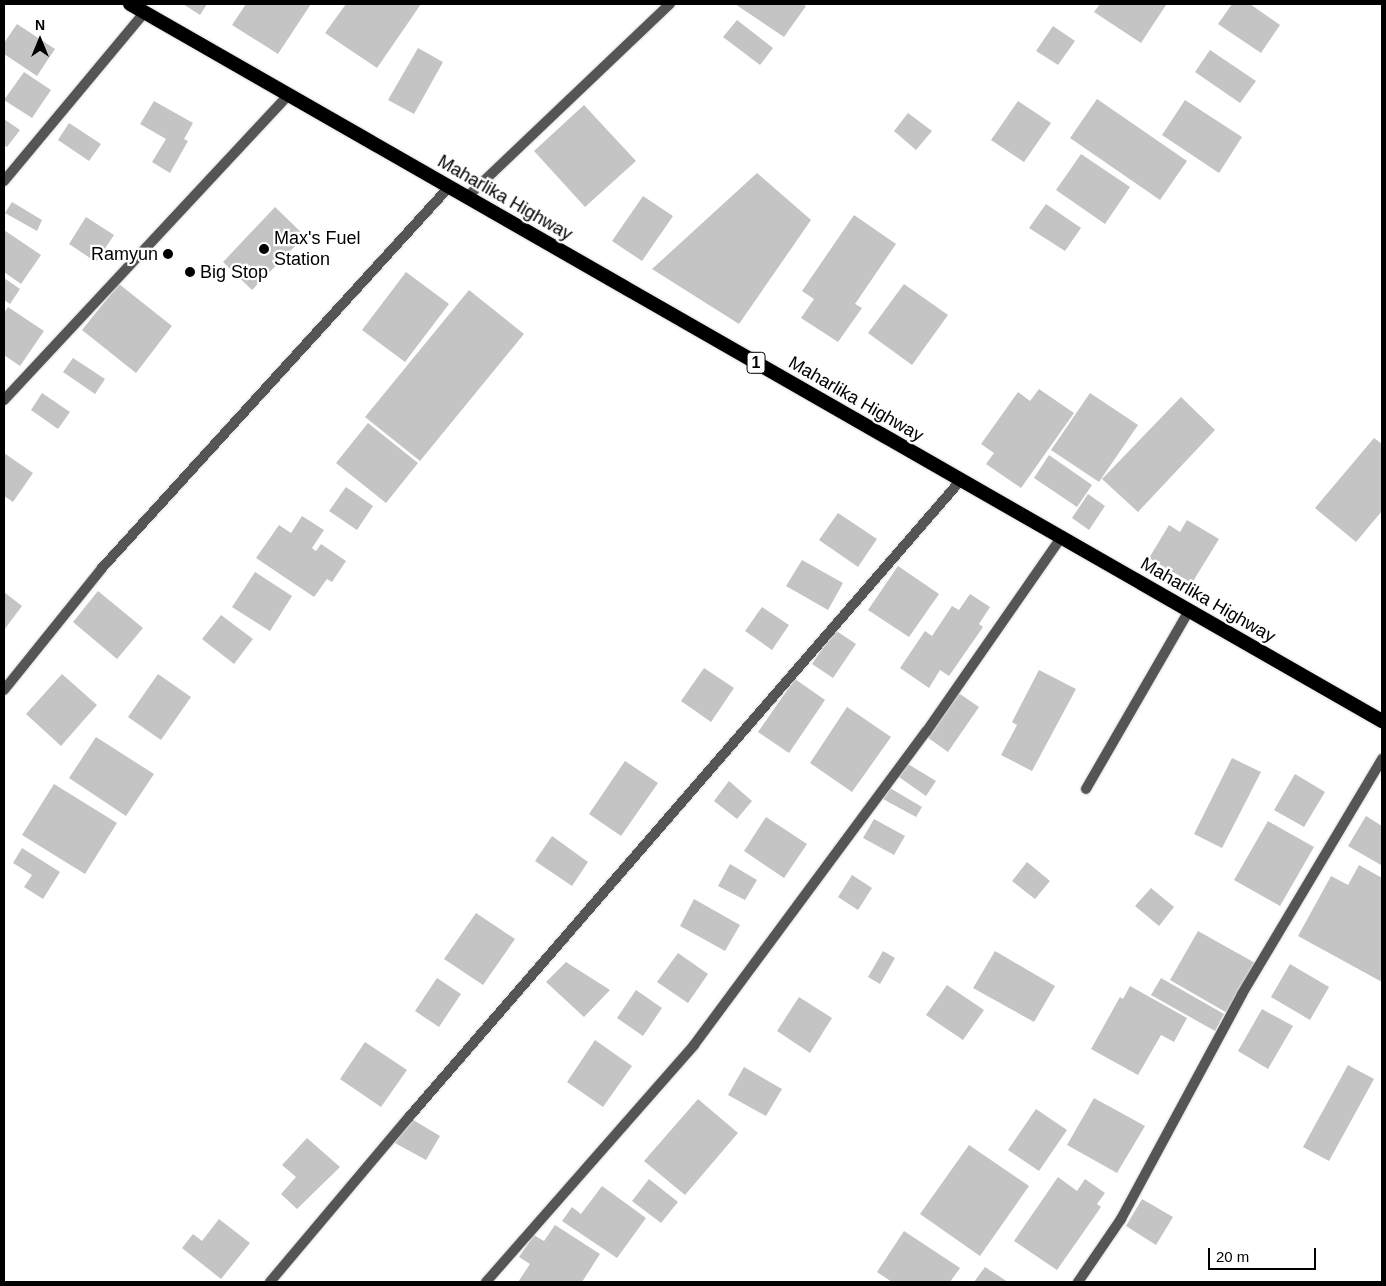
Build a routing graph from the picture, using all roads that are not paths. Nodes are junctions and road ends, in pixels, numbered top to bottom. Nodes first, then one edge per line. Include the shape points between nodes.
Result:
1 (130, 4) edge
2 (670, 4) edge
3 (145, 12) junction
4 (288, 95) junction
5 (4, 181) edge
6 (448, 188) junction
7 (466, 198) junction
8 (4, 400) edge
9 (961, 480) junction
10 (1062, 536) junction
11 (1188, 612) junction
12 (4, 690) edge
13 (1382, 721) edge
14 (1382, 760) edge
15 (1086, 789) dead end
16 (270, 1282) edge
17 (486, 1282) edge
18 (1078, 1282) edge

1 - 3 highway, Maharlika Highway / 1
2 - 7 street
3 - 4 highway, Maharlika Highway / 1
3 - 5 street
4 - 6 highway, Maharlika Highway / 1
4 - 8 street
6 - 7 highway, Maharlika Highway / 1
6 - 12 street via 102,568
7 - 9 highway, Maharlika Highway / 1
9 - 10 highway, Maharlika Highway / 1
9 - 16 street
10 - 11 highway, Maharlika Highway / 1
10 - 17 street via 926,732 694,1045
11 - 13 highway, Maharlika Highway / 1
11 - 15 street
14 - 18 street via 1242,994 1121,1219

